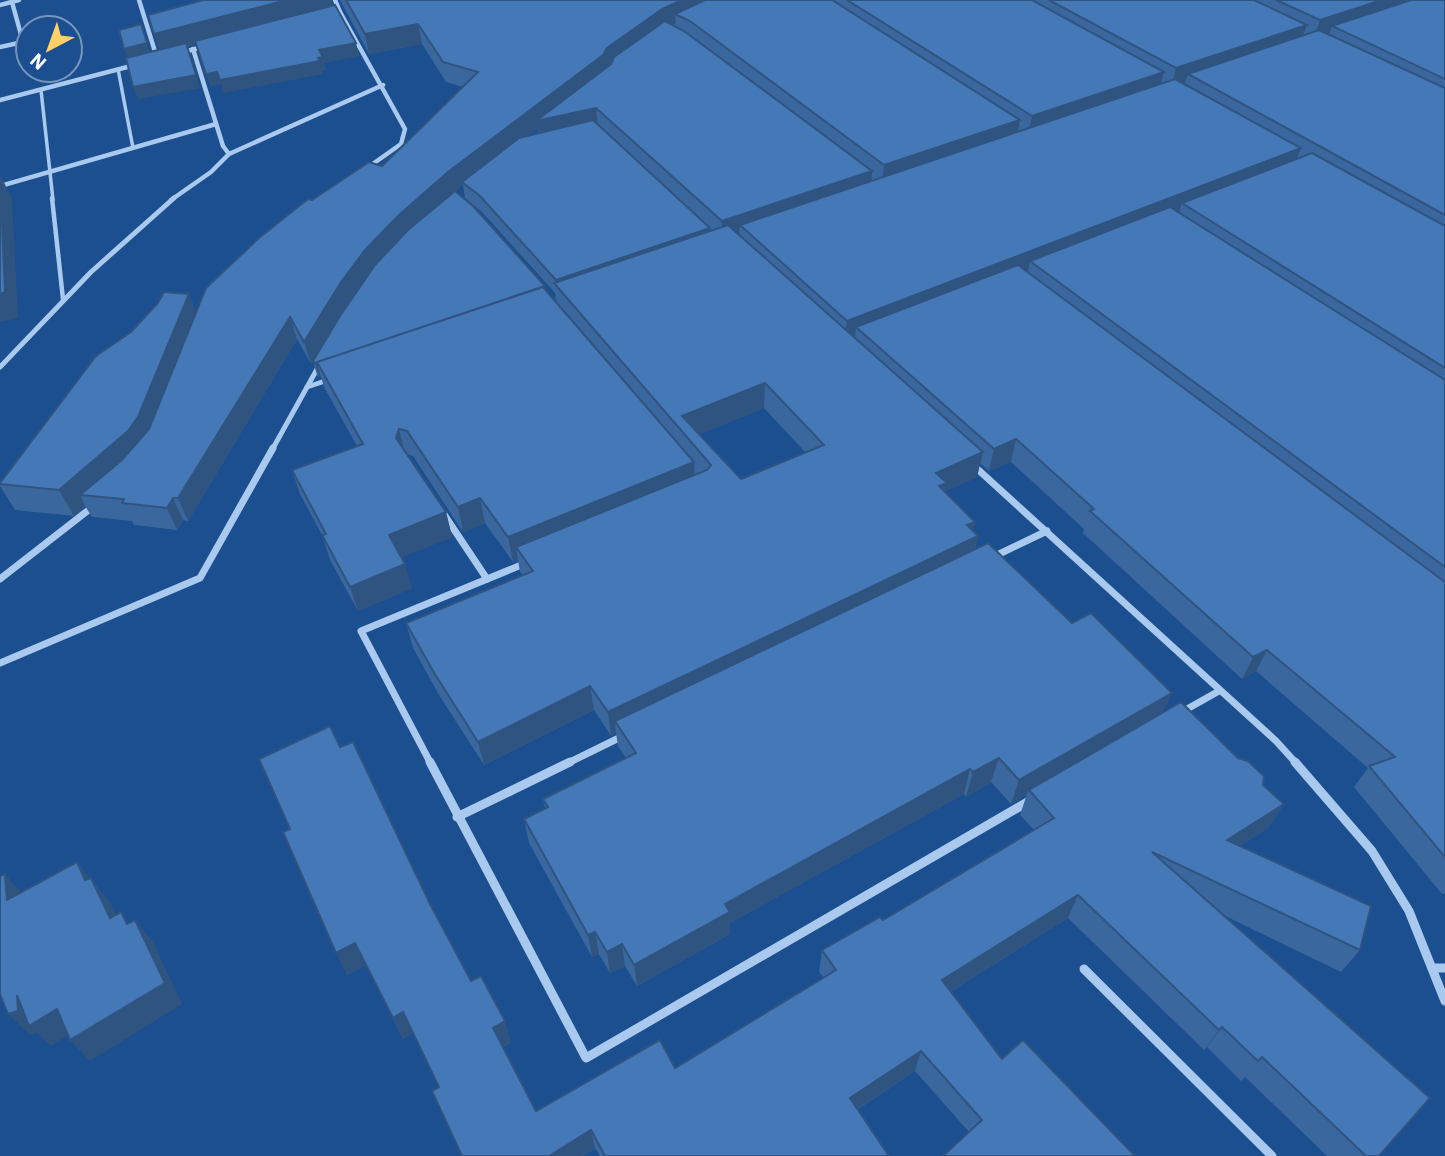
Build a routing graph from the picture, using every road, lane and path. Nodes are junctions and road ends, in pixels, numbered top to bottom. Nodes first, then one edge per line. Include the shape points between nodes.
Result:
1 (19, 0) edge
2 (148, 0) edge
3 (335, 0) edge
4 (139, 1) edge
5 (12, 2) edge
6 (0, 5) edge
7 (340, 12) junction
8 (327, 15) edge
9 (206, 46) edge
10 (0, 47) edge
11 (193, 49) junction
12 (157, 59) junction
13 (118, 69) junction
14 (383, 85) junction
15 (41, 89) junction
16 (0, 100) edge
17 (216, 124) junction
18 (133, 148) junction
19 (229, 154) junction
20 (51, 171) junction
21 (362, 171) edge
22 (0, 186) edge
23 (63, 299) junction
24 (324, 355) edge
25 (0, 366) edge
26 (332, 379) edge
27 (307, 387) junction
28 (965, 458) edge
29 (99, 502) edge
30 (437, 503) edge
31 (1047, 531) junction
32 (538, 558) edge
33 (984, 561) edge
34 (0, 579) edge
35 (487, 579) junction
36 (0, 663) edge
37 (1219, 691) junction
38 (1171, 718) edge
39 (633, 732) edge
40 (1040, 794) edge
41 (457, 817) junction
42 (1432, 968) junction
43 (1445, 968) edge
44 (1084, 969) dead end
45 (1445, 1001) edge
46 (1272, 1156) edge

1 - 5 street
2 - 4 street
3 - 7 street
4 - 12 street
5 - 6 street
5 - 10 street via 23,42
7 - 8 street
7 - 14 street
9 - 11 street
11 - 12 street
11 - 17 street
12 - 13 street
13 - 15 street
13 - 18 lane
14 - 19 street
14 - 21 street via 405,129 404,138
15 - 16 street
15 - 20 lane
17 - 18 street
17 - 19 street
18 - 20 street
19 - 23 street via 154,213
20 - 22 street
20 - 23 lane
23 - 25 street
24 - 27 street
26 - 27 street
27 - 36 street via 200,578
28 - 31 street
29 - 34 street
30 - 35 street
31 - 33 street
31 - 37 street
32 - 35 street
35 - 41 street via 361,631
37 - 38 street
37 - 42 street via 1276,741 1372,851 1409,911
39 - 41 street
40 - 41 street via 586,1058
42 - 43 street
42 - 45 street
44 - 46 street

